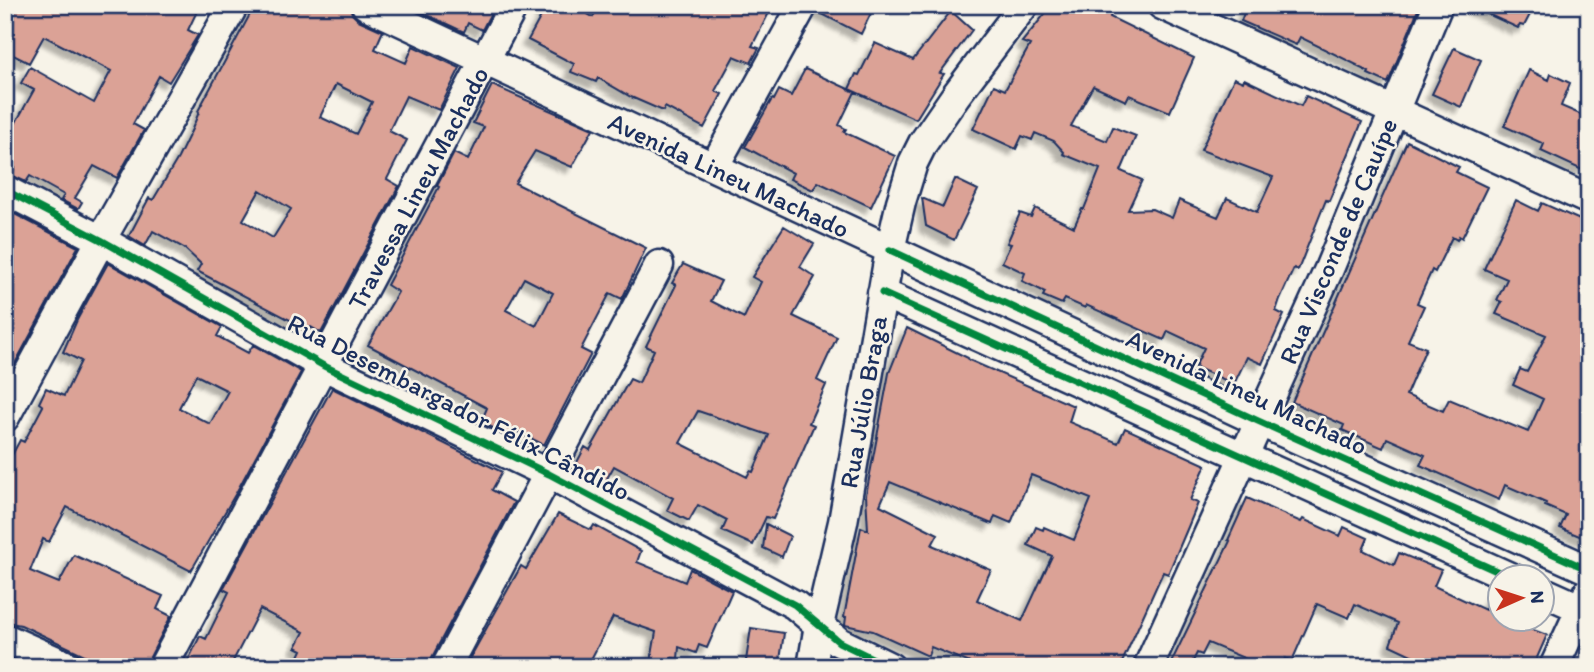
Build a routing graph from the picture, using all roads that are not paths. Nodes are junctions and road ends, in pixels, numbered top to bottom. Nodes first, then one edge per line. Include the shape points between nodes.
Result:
1 (234, 5) edge
2 (366, 5) edge
3 (514, 5) edge
4 (803, 5) edge
5 (1024, 5) edge
6 (1162, 5) edge
7 (1438, 5) edge
8 (485, 61) junction
9 (1393, 113) junction
10 (714, 167) junction
11 (5, 190) edge
12 (1589, 200) edge
13 (101, 240) junction
14 (890, 250) junction
15 (659, 265) dead end
16 (882, 293) junction
17 (324, 366) junction
18 (5, 417) edge
19 (1258, 421) junction
20 (1242, 457) junction
21 (549, 474) junction
22 (1486, 566) edge
23 (1589, 570) edge
24 (1556, 595) edge
25 (1586, 604) edge
26 (819, 625) junction
27 (5, 638) edge
28 (70, 667) edge
29 (163, 667) edge
30 (446, 667) edge
31 (812, 667) edge
32 (890, 667) edge
33 (1148, 667) edge
34 (1554, 667) edge

1 - 13 street
2 - 8 street, Avenida Lineu Machado
3 - 8 street, Travessa Lineu Machado
4 - 10 street
5 - 14 street, Rua Júlio Braga via 923,143 905,189
6 - 9 street
7 - 9 street, Rua Visconde de Cauípe
8 - 10 street, Avenida Lineu Machado
8 - 17 street, Travessa Lineu Machado
9 - 12 street
9 - 19 street, Rua Visconde de Cauípe via 1329,269
10 - 14 street, Avenida Lineu Machado
11 - 13 street, Rua Desembargador Félix Cândido
13 - 17 street, Rua Desembargador Félix Cândido
13 - 18 street
14 - 16 street, Rua Júlio Braga
14 - 19 street, Avenida Lineu Machado
15 - 21 street
16 - 20 street
16 - 26 street, Rua Júlio Braga via 843,522
17 - 21 street, Rua Desembargador Félix Cândido
17 - 29 street, Travessa Lineu Machado
19 - 20 street, Rua Visconde de Cauípe
19 - 23 street, Avenida Lineu Machado
20 - 22 street
20 - 33 street, Rua Visconde de Cauípe
21 - 26 street, Rua Desembargador Félix Cândido via 795,606
21 - 30 street
24 - 25 street
25 - 34 street
26 - 31 street, Rua Júlio Braga
26 - 32 street, Rua Desembargador Félix Cândido via 839,642
27 - 28 street

